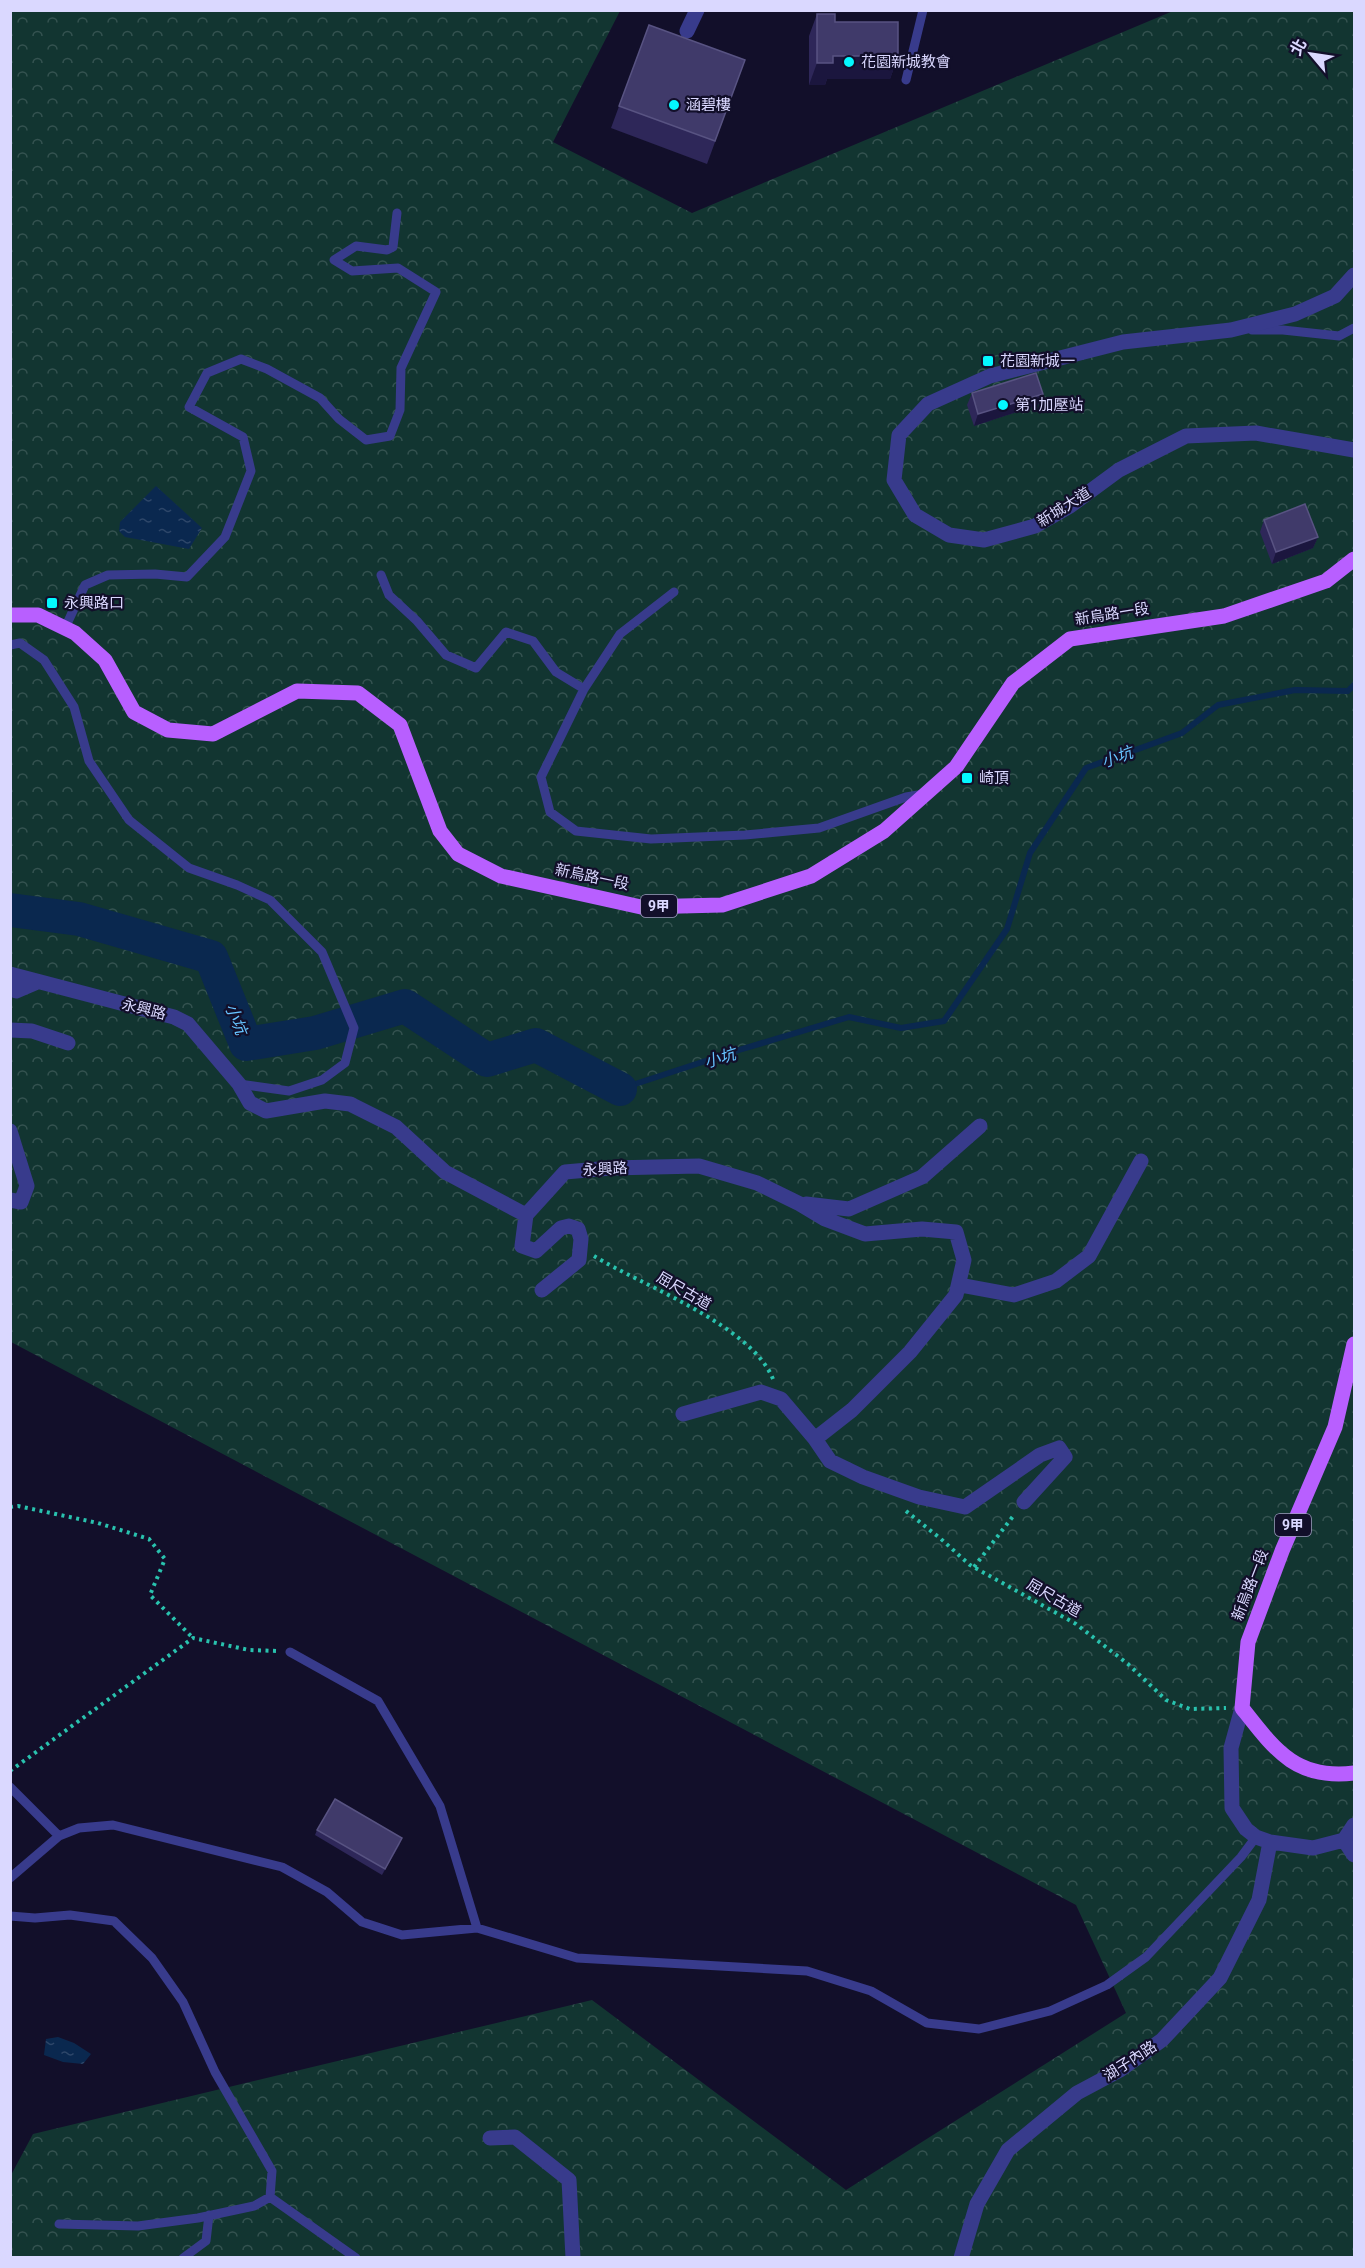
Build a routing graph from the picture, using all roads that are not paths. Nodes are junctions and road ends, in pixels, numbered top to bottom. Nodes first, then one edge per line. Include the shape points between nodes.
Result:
1 (697, 10) edge
2 (923, 10) edge
3 (687, 31) dead end
4 (906, 80) dead end
5 (397, 213) dead end
6 (1354, 275) edge
7 (1354, 328) edge
8 (1231, 330) junction
9 (1354, 450) edge
10 (1354, 559) edge
11 (381, 575) dead end
12 (674, 592) dead end
13 (10, 615) edge
14 (65, 628) junction
15 (10, 645) edge
16 (584, 689) junction
17 (926, 794) junction
18 (10, 974) edge
19 (37, 982) junction
20 (10, 989) edge
21 (10, 1030) edge
22 (68, 1043) dead end
23 (239, 1084) junction
24 (980, 1126) dead end
25 (10, 1131) edge
26 (1141, 1161) dead end
27 (10, 1200) edge
28 (800, 1204) junction
29 (526, 1215) junction
30 (960, 1285) junction
31 (542, 1290) dead end
32 (1354, 1344) edge
33 (683, 1414) dead end
34 (815, 1439) junction
35 (1024, 1502) road end
36 (290, 1652) road end
37 (1242, 1708) junction
38 (1354, 1773) edge
39 (10, 1787) edge
40 (1354, 1825) edge
41 (59, 1836) junction
42 (1263, 1840) junction
43 (1344, 1840) junction
44 (1354, 1855) edge
45 (10, 1878) edge
46 (10, 1916) edge
47 (477, 1928) junction
48 (490, 2138) dead end
49 (270, 2197) junction
50 (209, 2215) junction
51 (59, 2224) dead end
52 (183, 2258) edge
53 (357, 2258) edge
54 (573, 2258) edge
55 (961, 2258) edge

1 - 3 street
2 - 4 lane
5 - 14 lane via 393,248 356,246 334,260 352,271 398,268 436,292 401,369 400,410 390,436 366,440 320,398 241,359 207,374 189,407 243,437 251,471 225,537 187,578 108,575 85,585
6 - 8 street, 新城大道 via 1335,296 1295,314
7 - 8 lane via 1338,336
8 - 9 street, 新城大道 via 1123,342 990,376 928,404 899,435 894,480 915,514 949,535 984,540 1035,526 1119,470 1186,436 1256,433
10 - 17 main road, 新烏路一段 / 9甲 via 1326,581 1224,616 1070,639 1013,683 956,767
11 - 16 lane via 389,595 446,655 476,668 506,632 533,641 556,672
12 - 16 lane via 620,634
13 - 14 main road, 新烏路一段 / 9甲 via 38,615
14 - 17 main road, 新烏路一段 / 9甲 via 105,660 134,712 168,730 213,734 297,691 358,693 400,725 440,831 458,854 501,876 641,907 722,905 811,876 884,831
15 - 23 lane via 20,644 44,660 74,707 89,761 129,819 189,868 270,900 322,952 354,1028 345,1063 321,1080 289,1091
16 - 17 lane via 541,777 550,812 576,831 651,839 819,828 906,797
18 - 19 street, 永興路
19 - 20 street via 16,991
19 - 23 street, 永興路 via 188,1024
21 - 22 street via 32,1031
23 - 29 street, 永興路 via 250,1103 266,1111 325,1101 350,1104 396,1127 445,1172
24 - 28 street via 922,1177 870,1200 849,1209
25 - 27 street via 27,1186 21,1202
26 - 30 street via 1089,1256 1056,1281 1014,1294
28 - 29 street, 永興路 via 757,1183 699,1166 611,1168 565,1172
28 - 30 street, 永興路 via 825,1219 865,1234 922,1228 956,1232 964,1260
29 - 31 street via 522,1246 536,1251 561,1228 578,1229 579,1260
30 - 34 street, 永興路 via 910,1352 852,1410
32 - 37 main road, 新烏路一段 / 9甲 via 1335,1427 1248,1642
33 - 34 street via 761,1392 781,1399
34 - 35 street via 830,1461 863,1478 965,1507 1040,1455 1059,1448 1065,1457
36 - 47 lane via 378,1701 440,1806
37 - 38 main road via 1271,1745 1297,1766 1334,1775
37 - 42 street via 1231,1748 1232,1809 1246,1829
39 - 41 lane
40 - 43 street
41 - 45 lane
41 - 47 lane via 79,1828 113,1825 282,1867 327,1892 362,1922 402,1935
42 - 43 street via 1312,1848
42 - 47 lane via 1241,1857 1146,1957 1107,1985 1050,2011 979,2029 927,2023 871,1991 807,1971 577,1958
42 - 55 street, 湖子內路 via 1259,1900 1220,1978 1162,2040 1120,2070 1077,2093 1008,2150 977,2204
43 - 44 street
46 - 49 lane via 70,1915 114,1921 152,1958 183,2002 215,2072 272,2171
48 - 54 street via 515,2137 569,2180
49 - 50 lane via 254,2206
49 - 53 lane
50 - 51 lane via 138,2226
50 - 52 lane via 206,2241

